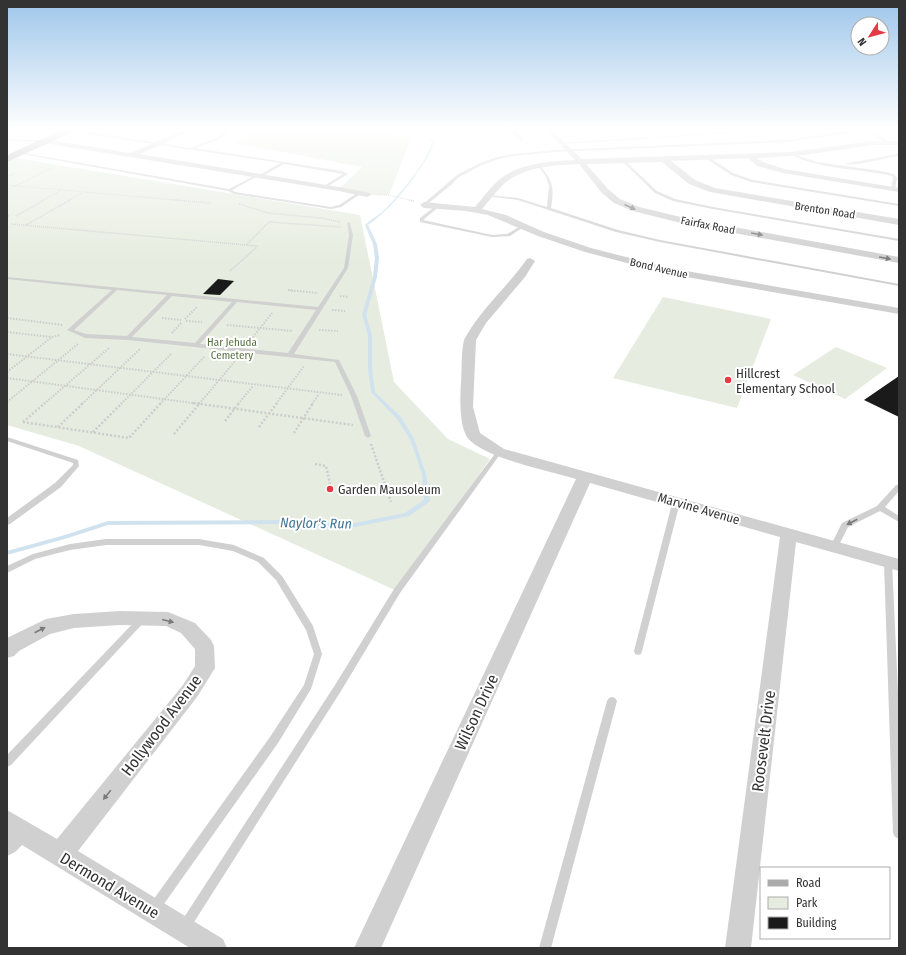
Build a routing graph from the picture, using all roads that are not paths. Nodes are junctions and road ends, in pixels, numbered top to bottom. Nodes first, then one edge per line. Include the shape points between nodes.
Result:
1 (135, 174) edge
2 (243, 174) edge
3 (263, 174) edge
4 (345, 174) edge
5 (463, 174) edge
6 (515, 174) edge
7 (546, 174) edge
8 (591, 174) edge
9 (637, 174) edge
10 (682, 174) edge
11 (731, 174) edge
12 (799, 174) edge
13 (883, 174) edge
14 (258, 176) junction
15 (325, 187) junction
16 (896, 189) edge
17 (229, 190) junction
18 (364, 194) joint
19 (490, 196) junction
20 (424, 205) joint
21 (439, 205) junction
22 (899, 205) edge
23 (549, 209) junction
24 (477, 210) junction
25 (899, 222) edge
26 (349, 226) road end
27 (523, 226) junction
28 (899, 240) edge
29 (530, 260) dead end
30 (899, 260) edge
31 (7, 278) edge
32 (899, 285) edge
33 (116, 289) junction
34 (171, 294) junction
35 (236, 301) junction
36 (319, 309) junction
37 (899, 311) edge
38 (128, 338) junction
39 (196, 346) junction
40 (290, 355) junction
41 (368, 436) road end
42 (7, 439) edge
43 (499, 452) junction
44 (585, 476) junction
45 (899, 487) edge
46 (676, 502) junction
47 (880, 508) junction
48 (899, 519) edge
49 (7, 522) edge
50 (789, 534) junction
51 (834, 546) junction
52 (894, 563) edge
53 (7, 570) edge
54 (144, 618) junction
55 (7, 650) edge
56 (638, 651) dead end
57 (612, 701) dead end
58 (7, 762) edge
59 (11, 832) edge
60 (899, 833) edge
61 (60, 855) junction
62 (153, 911) junction
63 (182, 929) junction
64 (214, 948) edge
65 (367, 948) edge
66 (545, 948) edge
67 (738, 948) edge

1 - 17 lane
2 - 14 street
3 - 14 lane
4 - 15 lane
5 - 20 lane
6 - 19 street via 496,186
7 - 23 lane via 552,188
8 -> 30 street, Fairfax Road via 617,201 636,209 685,221
9 - 28 lane via 656,192 674,200
10 - 25 street, Brenton Road via 692,182 713,190
11 - 22 lane via 752,181
12 - 16 street
13 - 16 lane via 895,176
14 - 15 street
14 - 17 lane
15 - 18 street
17 - 18 lane via 330,208
19 - 23 lane via 510,197
19 - 24 street
20 - 21 street, Bond Avenue
21 - 24 street, Bond Avenue
21 - 27 lane via 421,221 492,236 508,235
23 - 32 lane via 617,231 660,241
24 - 27 street, Bond Avenue
26 - 36 lane via 351,235 346,268
27 - 37 street, Bond Avenue via 588,250 669,271
29 - 43 street, Marvine Avenue via 470,340 466,407 474,435
31 - 33 lane
33 - 34 lane
33 - 38 lane via 74,329 87,336
34 - 35 lane
34 - 38 lane
35 - 36 lane
35 - 39 lane
36 - 40 lane
38 - 39 lane
39 - 40 lane
40 - 41 lane via 337,361 354,396
42 - 49 lane via 76,462 76,466 58,485
43 - 44 street, Marvine Avenue
43 - 63 lane via 397,592
44 - 46 street, Marvine Avenue
44 - 65 street, Wilson Drive
45 - 47 lane
46 - 50 street, Marvine Avenue
46 - 56 lane
47 - 48 lane
47 -> 51 lane via 845,525
50 - 51 street, Marvine Avenue
50 - 67 street, Roosevelt Drive
51 - 52 street, Marvine Avenue
52 - 60 lane
53 - 62 lane via 33,557 70,547 106,542 199,542 234,548 261,560 280,578 310,629 318,654 308,686 274,740
55 -> 54 street, Hollywood Avenue via 46,626 74,621
54 - 58 lane
54 -> 61 street, Hollywood Avenue via 168,619 188,628 204,646 205,668 190,691
57 - 66 lane
59 - 61 street, Dermond Avenue
61 - 62 street, Dermond Avenue
62 - 63 street, Dermond Avenue
63 - 64 street, Dermond Avenue

